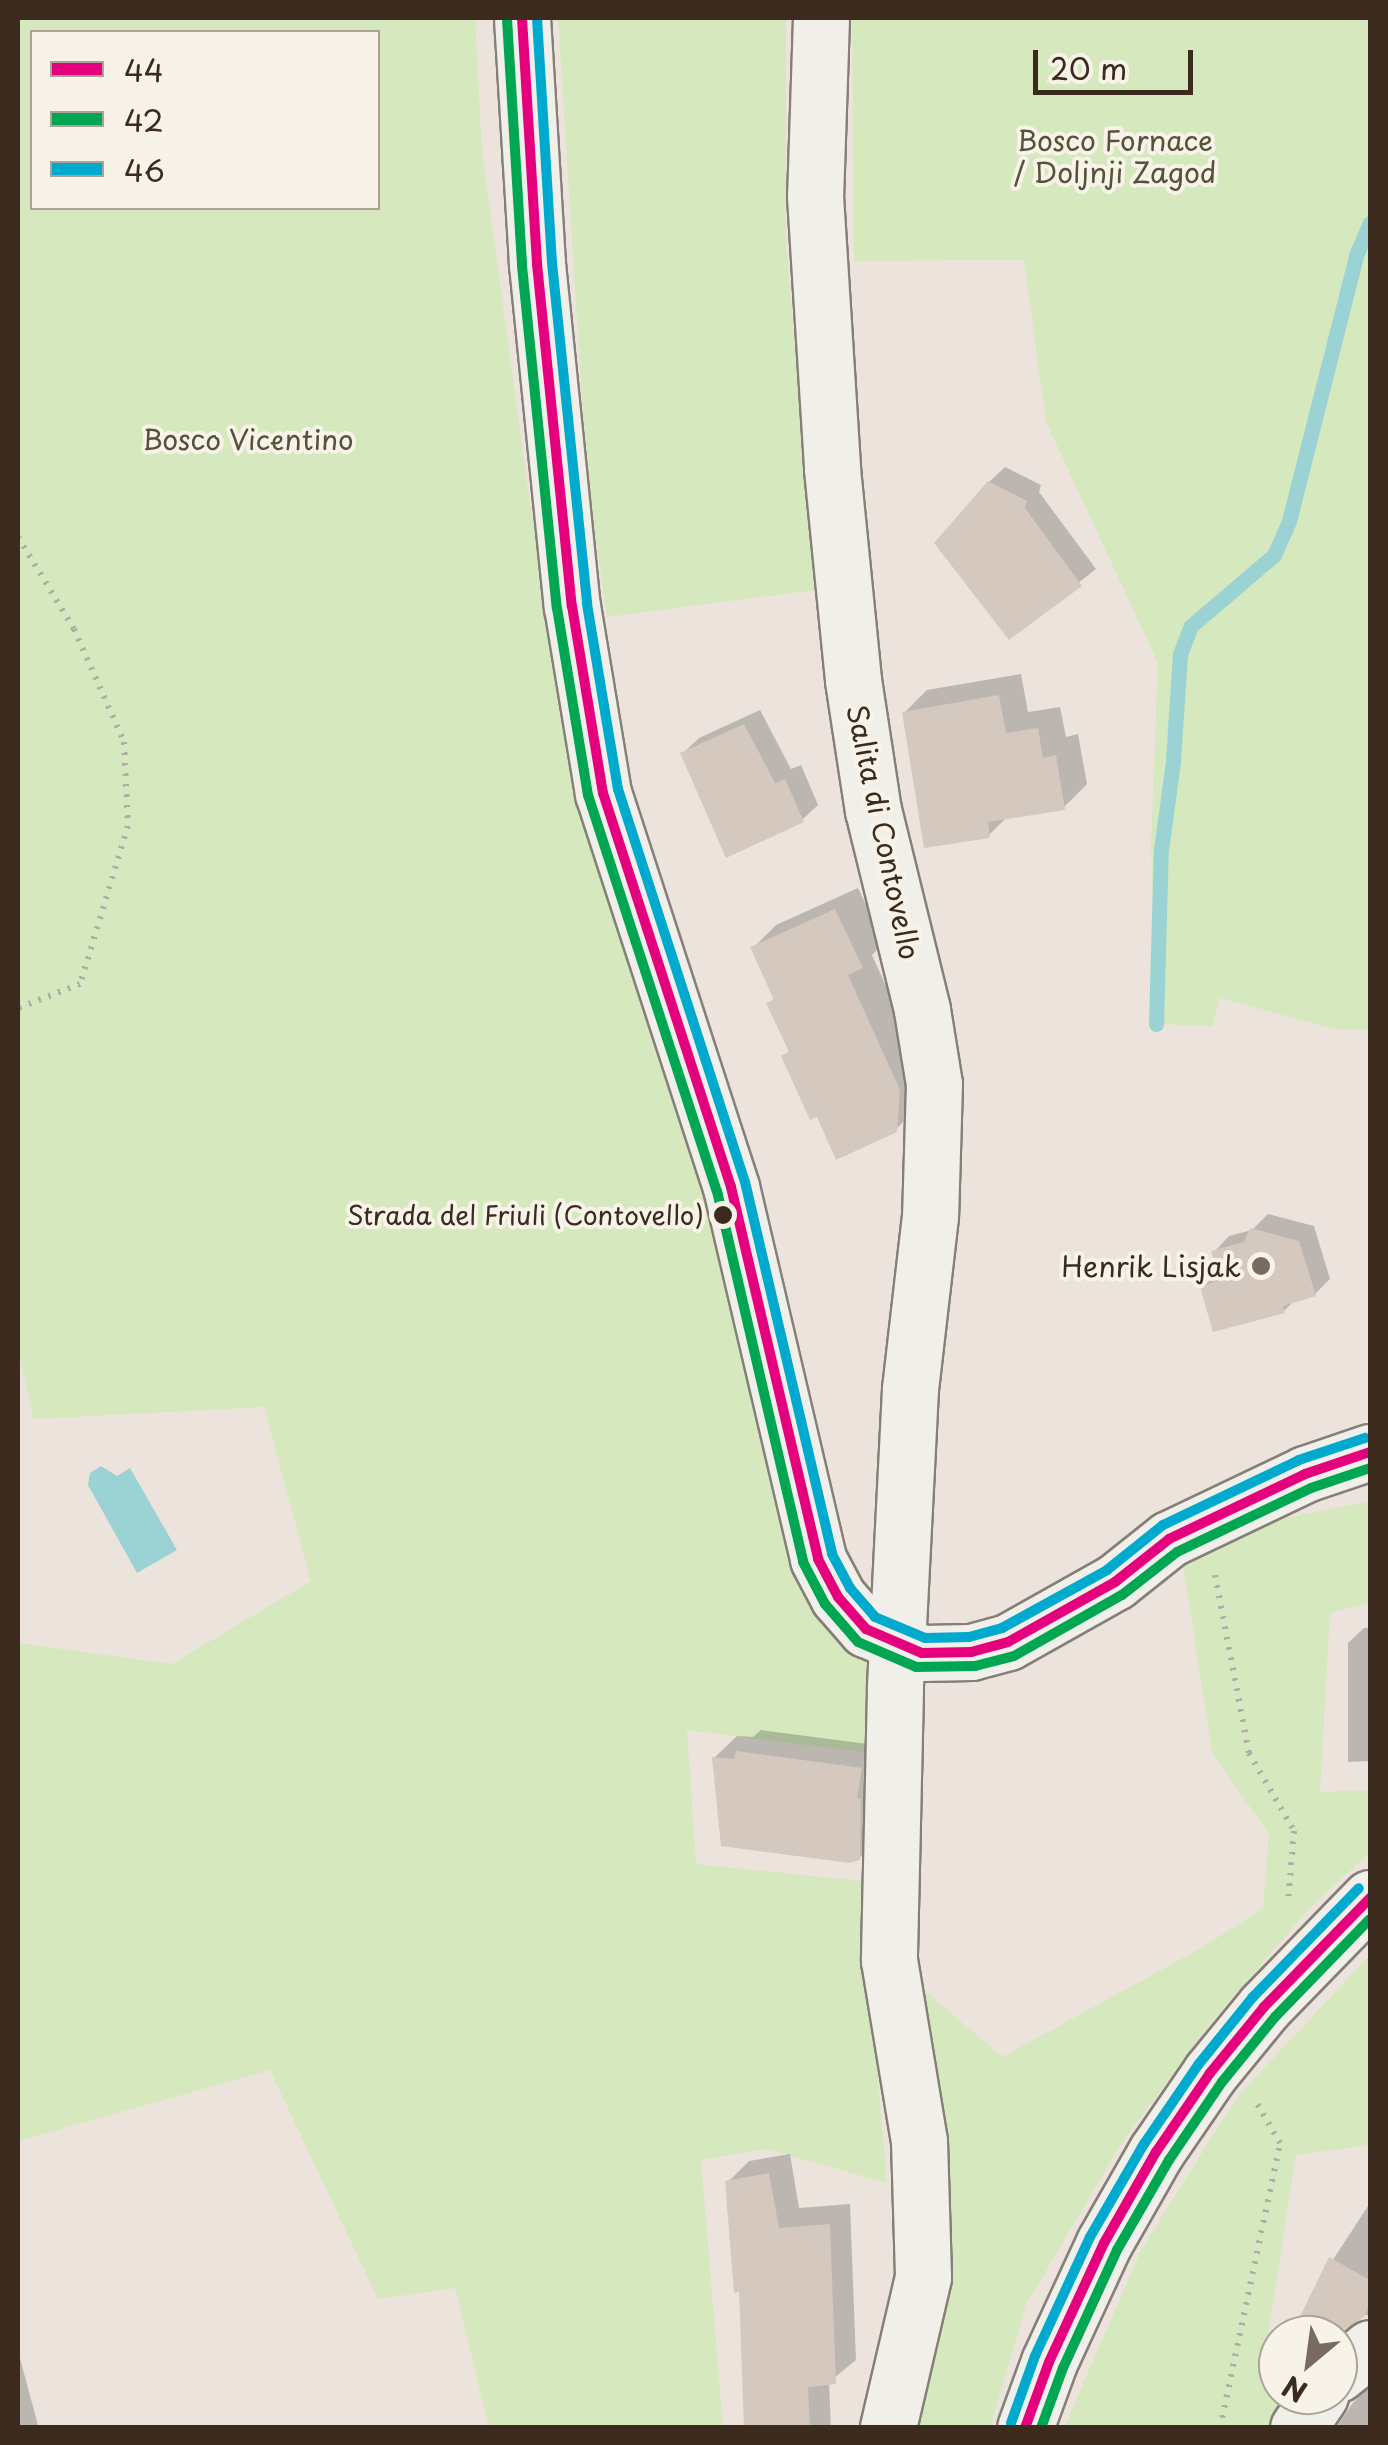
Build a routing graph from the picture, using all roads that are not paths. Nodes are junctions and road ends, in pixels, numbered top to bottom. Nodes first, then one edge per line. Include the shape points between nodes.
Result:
1 (522, 18) edge
2 (821, 18) edge
3 (1370, 1452) edge
4 (898, 1646) junction
5 (1370, 1898) edge
6 (888, 2428) edge
7 (1024, 2428) edge

1 - 4 main road via 570,587 604,793 731,1187 818,1559 866,1629
2 - 4 main road, Salita di Contovello via 815,196 853,680 934,1084 936,1141 910,1389
3 - 4 main road via 1305,1474 1170,1539 1115,1582 1008,1642 971,1652 922,1653
4 - 6 main road, Salita di Contovello via 889,1960 920,2141 923,2277
5 - 7 main road via 1264,2007 1156,2152 1104,2243

